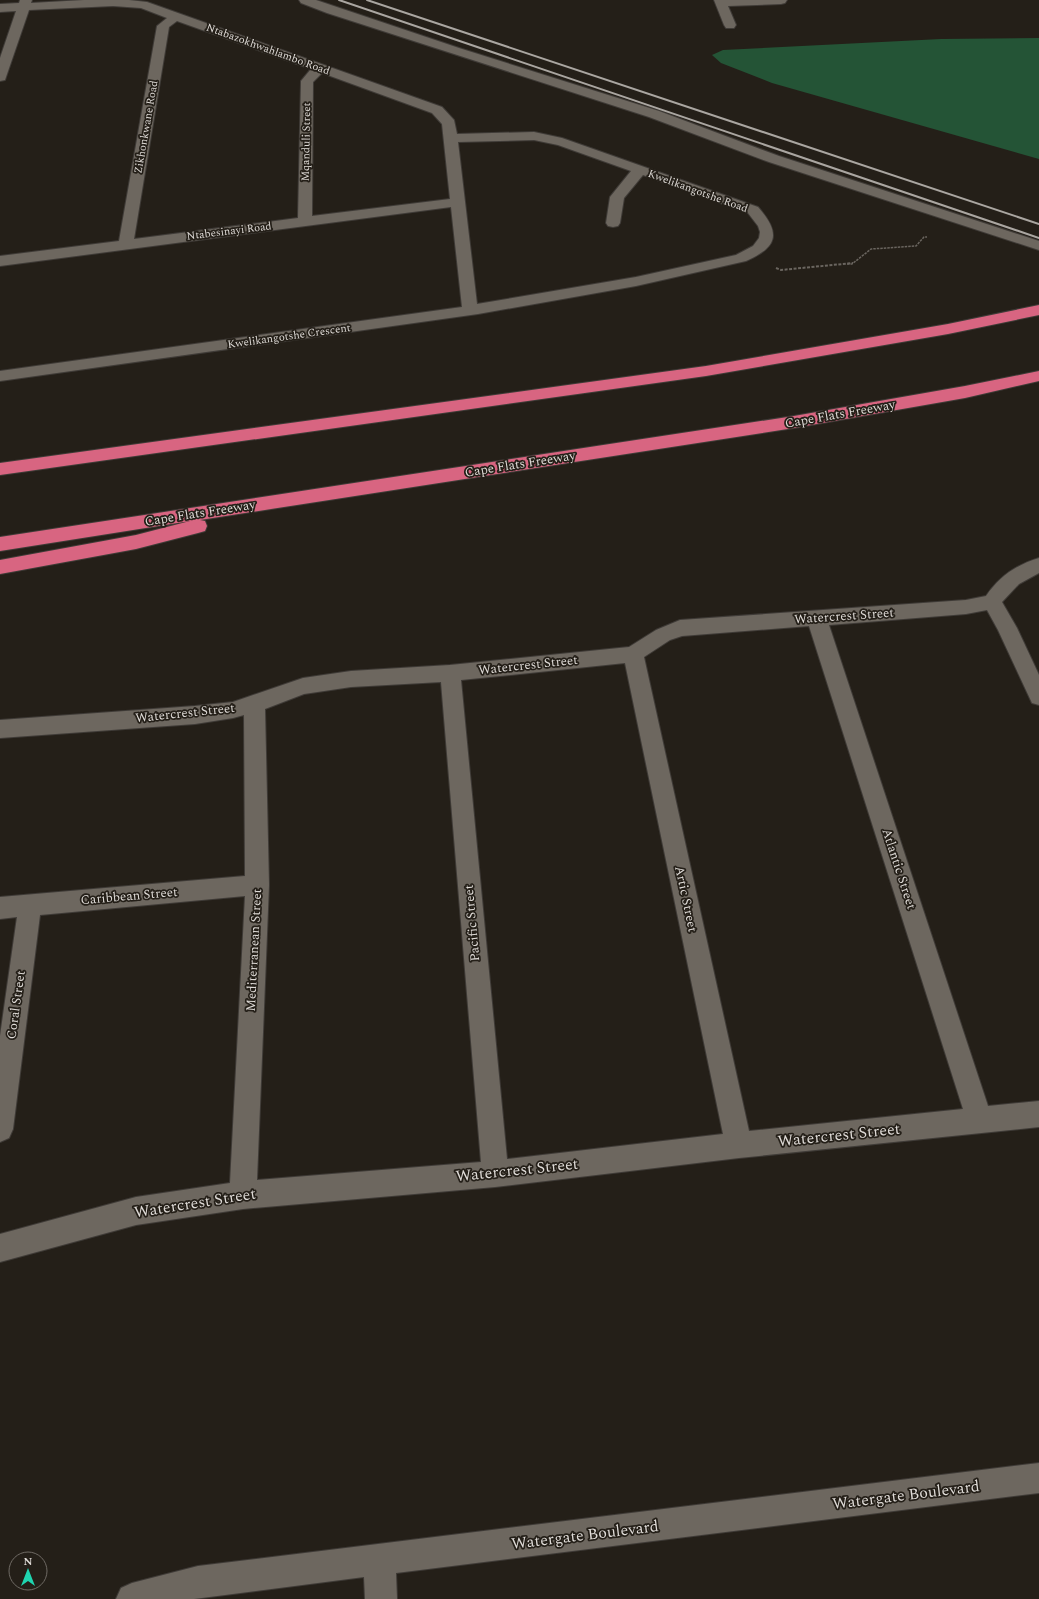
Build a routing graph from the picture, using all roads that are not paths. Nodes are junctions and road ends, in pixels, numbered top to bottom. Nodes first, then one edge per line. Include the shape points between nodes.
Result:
1 (305, 0) edge
2 (781, 0) edge
3 (721, 2) edge
4 (24, 4) edge
5 (0, 8) edge
6 (177, 16) junction
7 (730, 25) dead end
8 (320, 68) junction
9 (0, 77) edge
10 (450, 138) junction
11 (640, 170) junction
12 (457, 202) junction
13 (305, 222) junction
14 (613, 222) dead end
15 (126, 244) junction
16 (1039, 246) edge
17 (0, 261) edge
18 (470, 310) junction
19 (1039, 310) edge
20 (0, 376) edge
21 (1039, 376) edge
22 (0, 469) edge
23 (309, 497) junction
24 (0, 544) edge
25 (1039, 565) edge
26 (0, 567) edge
27 (992, 602) junction
28 (817, 619) junction
29 (633, 654) junction
30 (450, 673) junction
31 (1039, 697) edge
32 (254, 704) junction
33 (0, 729) edge
34 (257, 885) junction
35 (30, 906) junction
36 (0, 908) edge
37 (1039, 1114) edge
38 (980, 1120) junction
39 (0, 1129) edge
40 (740, 1145) junction
41 (494, 1174) junction
42 (243, 1195) junction
43 (0, 1248) edge
44 (1039, 1478) edge
45 (379, 1561) junction
46 (132, 1599) edge
47 (381, 1599) edge

1 - 16 street via 654,114 774,159
2 - 3 street
3 - 7 street
4 - 5 street, Ntabazokhwahlambo Road
4 - 6 street, Ntabazokhwahlambo Road via 133,3
4 - 9 street
6 - 8 street, Ntabazokhwahlambo Road
6 - 15 street, Zikhonkwane Road via 163,26
8 - 10 street, Ntabazokhwahlambo Road via 432,107 447,120
8 - 13 street, Mqanduli Street via 307,81
10 - 11 street, Kwelikangotshe Road via 534,136 551,139
10 - 12 street, Ntabazokhwahlambo Road
11 - 14 street via 617,197
11 - 18 street, Kwelikangotshe Road via 753,210 765,225 766,241 756,252 741,258 632,282
12 - 13 street, Ntabesinayi Road
12 - 18 street
13 - 15 street, Ntabesinayi Road
15 - 17 street, Ntabesinayi Road
18 - 20 street, Kwelikangotshe Crescent
19 - 22 highway via 948,329 706,370
21 - 23 highway, Cape Flats Freeway via 965,392 794,422
23 - 24 highway, Cape Flats Freeway
23 - 26 highway via 136,542
25 - 27 street via 1017,574 1000,590
27 - 28 street, Watercrest Street via 966,607
27 - 31 street
28 - 29 street, Watercrest Street via 680,628 663,635
28 - 38 street, Atlantic Street
29 - 30 street, Watercrest Street
29 - 40 street, Artic Street
30 - 32 street, Watercrest Street via 351,679 304,686
30 - 41 street, Pacific Street
32 - 33 street, Watercrest Street via 196,715
32 - 34 street, Mediterranean Street
34 - 35 street, Caribbean Street
34 - 42 street, Mediterranean Street
35 - 36 street, Caribbean Street
35 - 39 street, Coral Street
37 - 38 street, Watercrest Street
38 - 40 street, Watercrest Street
40 - 41 street, Watercrest Street
41 - 42 street, Watercrest Street
42 - 43 street, Watercrest Street via 136,1211
44 - 45 street, Watergate Boulevard
45 - 46 street, Watergate Boulevard via 198,1582
45 - 47 street

